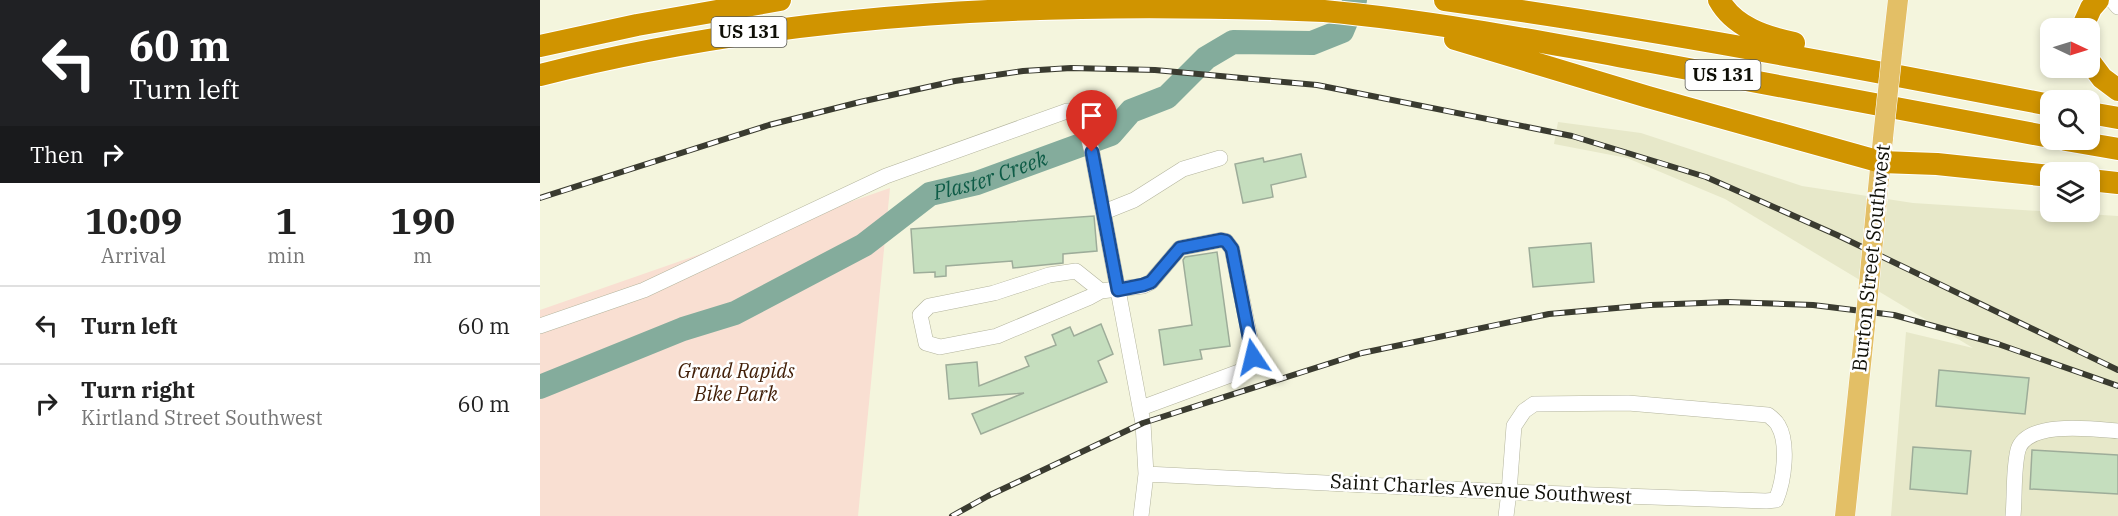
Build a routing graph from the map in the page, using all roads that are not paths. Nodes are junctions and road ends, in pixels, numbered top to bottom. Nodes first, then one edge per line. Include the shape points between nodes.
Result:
1 (780, 0) edge
2 (1445, 0) edge
3 (1719, 0) edge
4 (1899, 0) edge
5 (2098, 0) edge
6 (2112, 0) edge
7 (2118, 7) edge
8 (1393, 18) junction
9 (2086, 18) edge
10 (540, 46) edge
11 (1828, 62) junction
12 (540, 75) edge
13 (2100, 75) edge
14 (2118, 90) edge
15 (2040, 103) edge
16 (2100, 115) edge
17 (2118, 118) edge
18 (2040, 135) edge
19 (2100, 146) edge
20 (2118, 149) edge
21 (1220, 159) dead end
22 (1881, 162) junction
23 (2040, 175) edge
24 (2100, 181) edge
25 (2118, 183) edge
26 (1104, 212) junction
27 (1118, 290) junction
28 (1101, 291) junction
29 (540, 326) edge
30 (1141, 408) junction
31 (2118, 431) edge
32 (1146, 474) junction
33 (1509, 492) junction
34 (1141, 516) edge
35 (1506, 516) edge
36 (1845, 516) edge
37 (2013, 516) edge

1 - 10 highway, US 131
2 - 11 highway, US 131
3 - 11 highway via 1748,27 1804,45
4 - 22 main road, Burton Street Southwest, bridge
5 - 9 highway
6 - 7 street
8 - 12 highway, US 131 via 1175,3 961,8 752,31
8 - 18 highway, US 131
8 - 22 highway via 1648,97
11 - 15 highway, US 131
13 - 14 highway
16 - 17 highway
19 - 20 highway
21 - 26 street via 1183,169 1134,200
22 - 23 highway
22 - 36 main road, Burton Street Southwest, bridge
24 - 25 highway
26 - 27 street
26 - 29 street via 1083,116 1067,111 886,176 644,290
27 - 28 street
27 - 30 street
27 - 30 street via 1151,282 1180,248 1221,240 1232,249 1252,348 1250,364 1244,370
28 - 28 street via 1076,271 1049,274 994,293 929,306 920,315 926,343 940,347 997,336
30 - 32 street
31 - 37 street via 2060,428 2025,439 2016,466
32 - 33 street, Saint Charles Avenue Southwest
32 - 34 street
33 - 33 street, Saint Charles Avenue Southwest via 1514,426 1534,404 1628,403 1768,415 1778,423 1784,437 1781,487 1776,500
33 - 35 street

